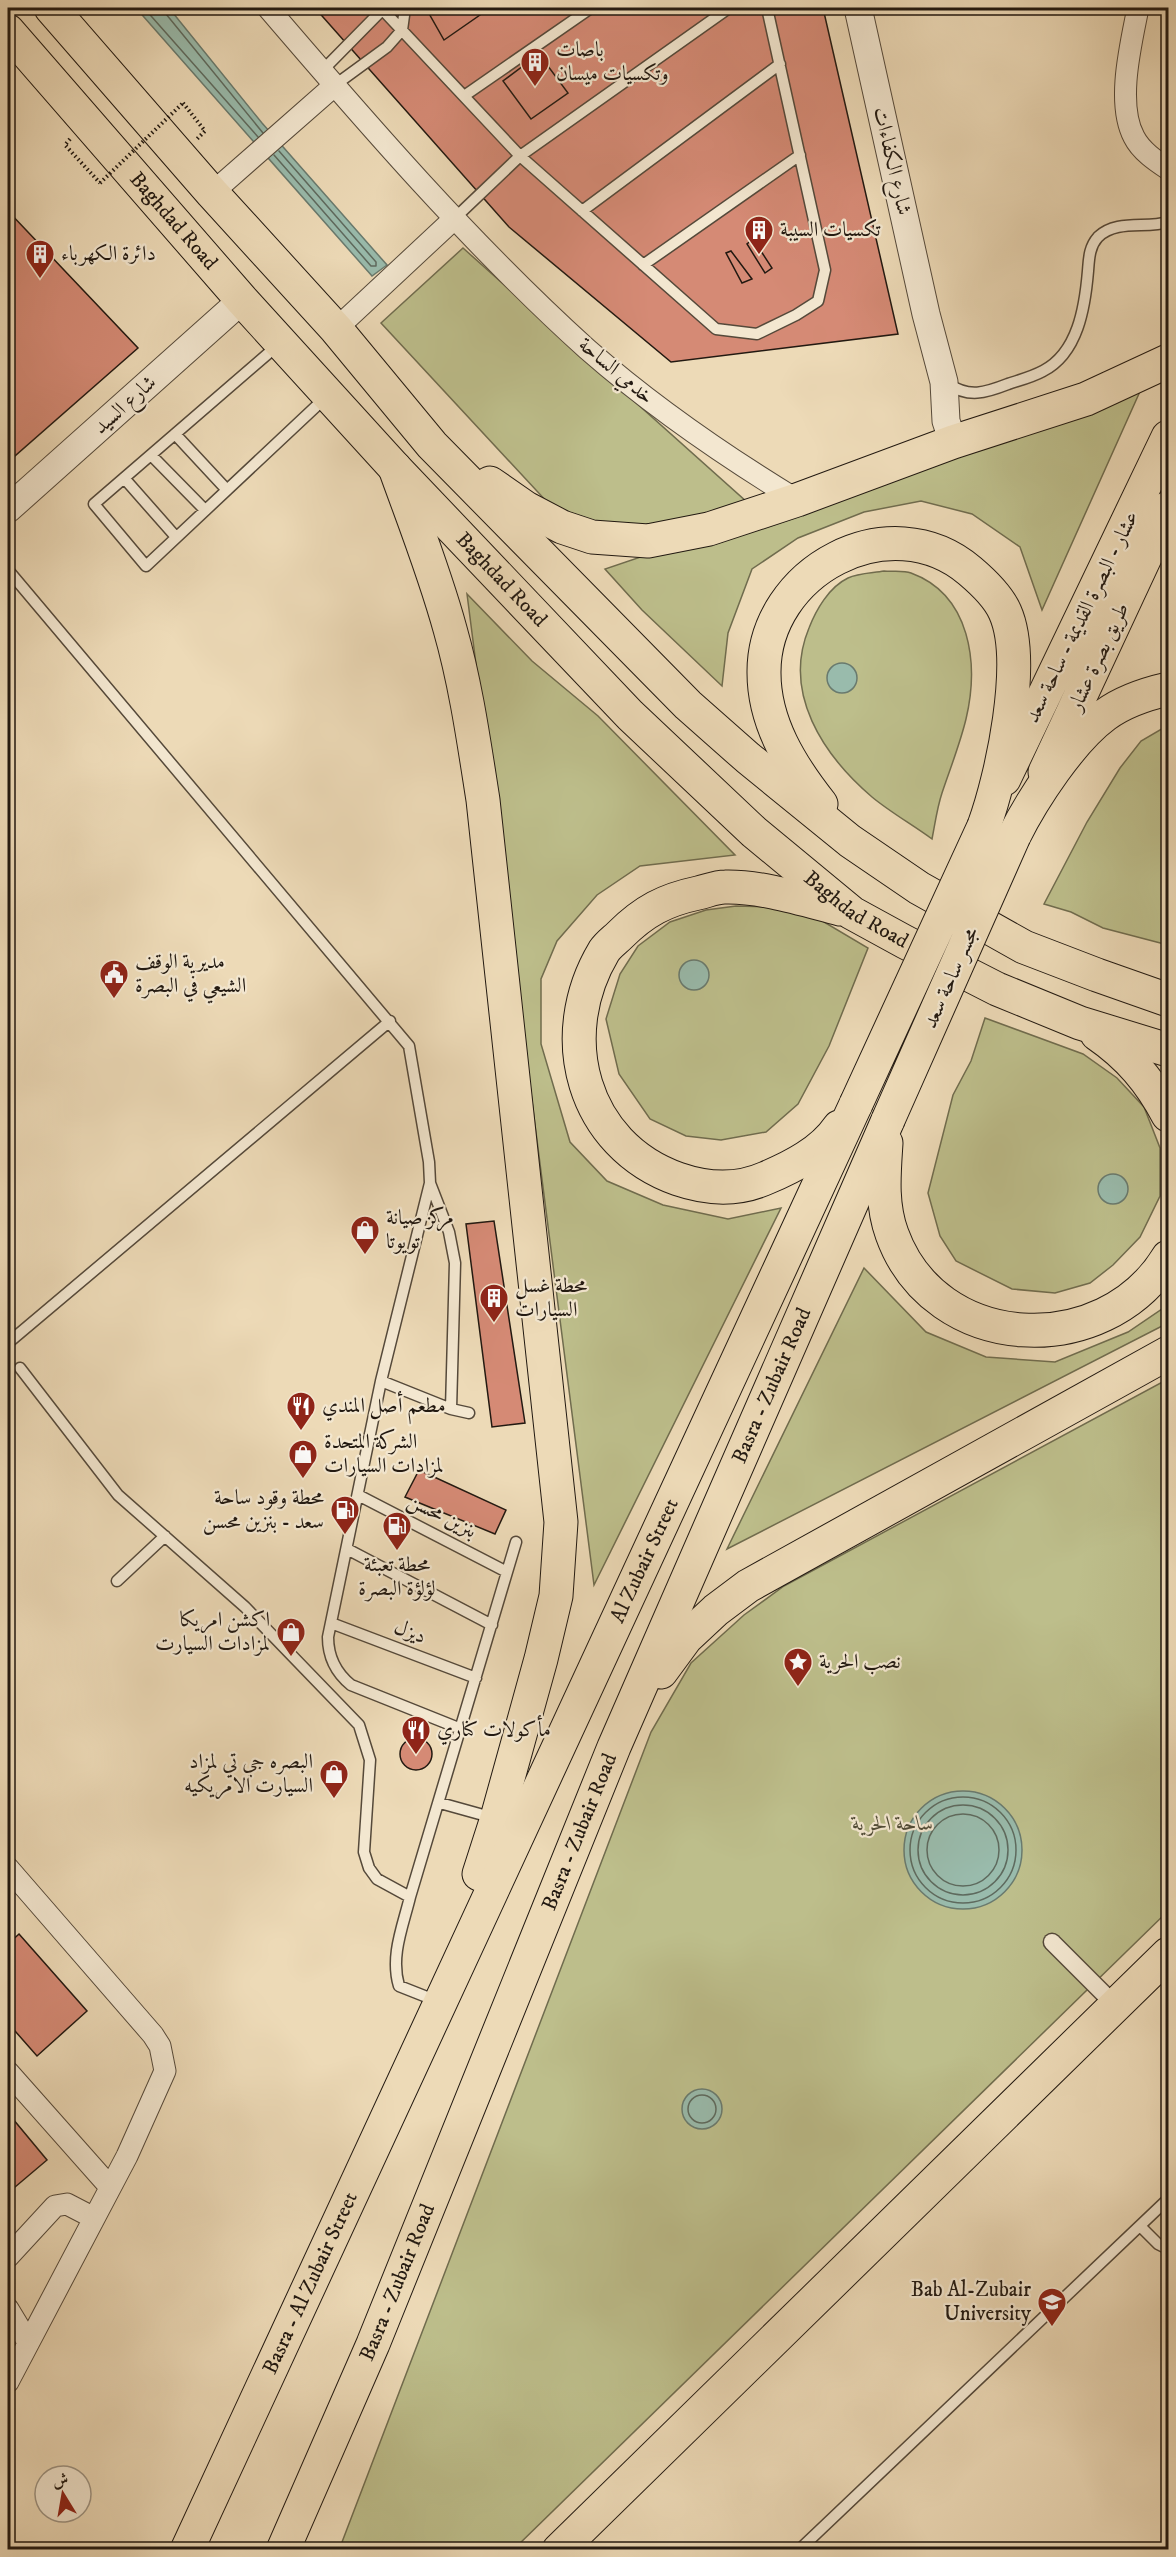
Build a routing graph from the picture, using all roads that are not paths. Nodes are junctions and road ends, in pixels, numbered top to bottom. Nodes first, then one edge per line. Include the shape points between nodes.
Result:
1 (51, 8) edge
2 (268, 8) edge
3 (382, 8) edge
4 (405, 8) edge
5 (591, 8) edge
6 (729, 8) edge
7 (767, 8) edge
8 (858, 8) edge
9 (1138, 8) edge
10 (402, 30) junction
11 (8, 31) edge
12 (780, 64) junction
13 (329, 78) junction
14 (464, 96) junction
15 (800, 155) junction
16 (520, 156) junction
17 (1168, 169) edge
18 (212, 193) junction
19 (582, 210) junction
20 (455, 218) junction
21 (1168, 222) edge
22 (643, 265) junction
23 (242, 300) junction
24 (336, 329) junction
25 (280, 343) junction
26 (1168, 361) edge
27 (945, 382) junction
28 (328, 395) junction
29 (175, 434) junction
30 (1168, 437) edge
31 (953, 442) junction
32 (432, 445) junction
33 (151, 455) junction
34 (395, 468) junction
35 (124, 478) junction
36 (227, 490) junction
37 (797, 500) junction
38 (1168, 508) edge
39 (8, 509) edge
40 (205, 510) junction
41 (176, 537) junction
42 (8, 570) edge
43 (1168, 689) edge
44 (1029, 806) junction
45 (998, 819) junction
46 (850, 841) junction
47 (852, 912) junction
48 (1097, 975) junction
49 (1168, 984) edge
50 (1168, 1000) edge
51 (390, 1021) junction
52 (1080, 1023) junction
53 (1168, 1050) edge
54 (856, 1104) junction
55 (1168, 1115) edge
56 (888, 1120) junction
57 (430, 1183) junction
58 (1168, 1257) edge
59 (8, 1343) edge
60 (1168, 1353) edge
61 (20, 1368) dead end
62 (381, 1381) junction
63 (451, 1409) junction
64 (469, 1413) dead end
65 (358, 1495) junction
66 (165, 1536) junction
67 (516, 1542) dead end
68 (347, 1549) junction
69 (507, 1572) junction
70 (117, 1581) dead end
71 (331, 1623) junction
72 (492, 1625) junction
73 (476, 1678) junction
74 (461, 1729) junction
75 (614, 1747) junction
76 (440, 1803) junction
77 (497, 1818) junction
78 (8, 1868) edge
79 (410, 1897) junction
80 (1052, 1942) dead end
81 (1168, 1954) edge
82 (1116, 2006) junction
83 (435, 2009) junction
84 (8, 2073) edge
85 (110, 2187) junction
86 (1168, 2199) edge
87 (94, 2218) junction
88 (1140, 2226) junction
89 (1168, 2249) edge
90 (8, 2257) edge
91 (8, 2309) edge
92 (28, 2342) junction
93 (8, 2382) edge
94 (187, 2550) edge
95 (283, 2550) edge
96 (559, 2550) edge
97 (799, 2550) edge

1 - 18 main road
2 - 13 street, خدمي الساحة
3 - 10 lane
3 - 13 lane
4 - 10 lane
5 - 14 lane
6 - 16 lane
7 - 12 lane
8 - 27 street, شارع الكفاءات via 926,314
9 - 17 street via 1127,74 1127,110 1134,137 1154,160
10 - 13 lane via 387,47
10 - 14 lane
11 - 23 main road, Baghdad Road
12 - 15 lane
12 - 19 lane
13 - 18 street via 285,129
13 - 20 street, خدمي الساحة
14 - 16 lane
15 - 22 lane
15 - 22 lane via 825,270 819,301 757,334 716,329
16 - 19 lane
16 - 20 lane
18 - 24 main road
19 - 22 lane
20 - 24 street
20 - 37 street, خدمي الساحة via 544,309 638,391 733,460
21 - 27 lane via 1111,229 1093,243 1076,336 1054,365 1022,380 978,393 960,392
23 - 25 main road, Baghdad Road
23 - 39 street, شارع السيد
24 - 32 main road
25 - 28 main road, Baghdad Road
25 - 29 lane
26 - 31 main road via 1086,399
27 - 31 street, شارع الكفاءات via 946,421
28 - 34 main road, Baghdad Road
28 - 36 lane
29 - 33 lane
29 - 36 lane
30 - 45 main road, عشار - البصرة القديمة - ساحة سعد
31 - 37 main road
32 - 37 main road via 526,507 562,527 592,537 648,541 709,529
32 - 46 main road via 688,705
33 - 35 lane
33 - 40 lane
34 - 47 main road, Baghdad Road via 630,715 754,832
34 - 77 main road via 450,629 483,800 561,1522 556,1596
35 - 41 lane
35 - 41 lane via 94,504 146,566
36 - 40 lane
38 - 44 main road, طريق بصرة عشار
40 - 41 lane
42 - 51 lane
43 - 44 main road via 1132,699 1104,715 1074,746
44 - 45 main road
45 - 46 main road via 1012,678 1013,642 1005,612 984,583 956,559 929,548 901,543 873,545 845,552 824,564 787,602 768,644 764,673 768,706 782,746 804,783
45 - 54 main road, مجسر ساحة سعد, bridge
45 - 56 main road, مجسر ساحة سعد, bridge
46 - 48 main road via 919,888 1024,946
47 - 52 main road, Baghdad Road via 997,989
47 - 54 main road via 781,894 724,887 678,897 641,915 605,950 589,985 581,1011 579,1061 590,1099 609,1132 635,1158 659,1172 717,1188 751,1185 791,1167 836,1132
48 - 49 main road
48 - 50 main road
51 - 57 lane via 409,1046
51 - 59 lane
52 - 53 main road
52 - 55 main road via 1122,1051 1157,1094
54 - 83 main road, Al Zubair Street
56 - 58 main road via 884,1199 892,1234 911,1270 940,1300 968,1317 1006,1329 1038,1332 1079,1326 1112,1312 1144,1287
56 - 75 main road, Basra - Zubair Road
57 - 62 lane
57 - 63 lane via 449,1232 455,1263
60 - 75 main road via 748,1586 686,1638
61 - 66 lane via 118,1495
62 - 63 lane
62 - 65 lane
63 - 64 lane
65 - 68 lane
65 - 69 lane, بنزين محسن
66 - 70 lane
66 - 79 lane via 260,1621 359,1725 370,1760 364,1852 377,1879
67 - 69 lane
68 - 71 lane
68 - 72 lane
69 - 72 lane
71 - 73 lane, ديزل
71 - 74 lane via 330,1655 338,1672 351,1684
72 - 73 lane
73 - 74 lane
74 - 76 lane
75 - 95 main road, Basra - Zubair Road via 373,2344
76 - 77 lane
76 - 79 lane
77 - 83 main road
78 - 85 street via 160,2046 165,2070
79 - 83 lane via 396,1955 396,1976 399,1986
80 - 82 street
81 - 82 main road
82 - 96 main road
83 - 94 main road, Basra - Al Zubair Street
84 - 85 street
85 - 87 street
86 - 88 lane
87 - 90 street via 67,2204 56,2206
87 - 92 street
88 - 89 lane
88 - 97 lane
91 - 92 street
92 - 93 street

